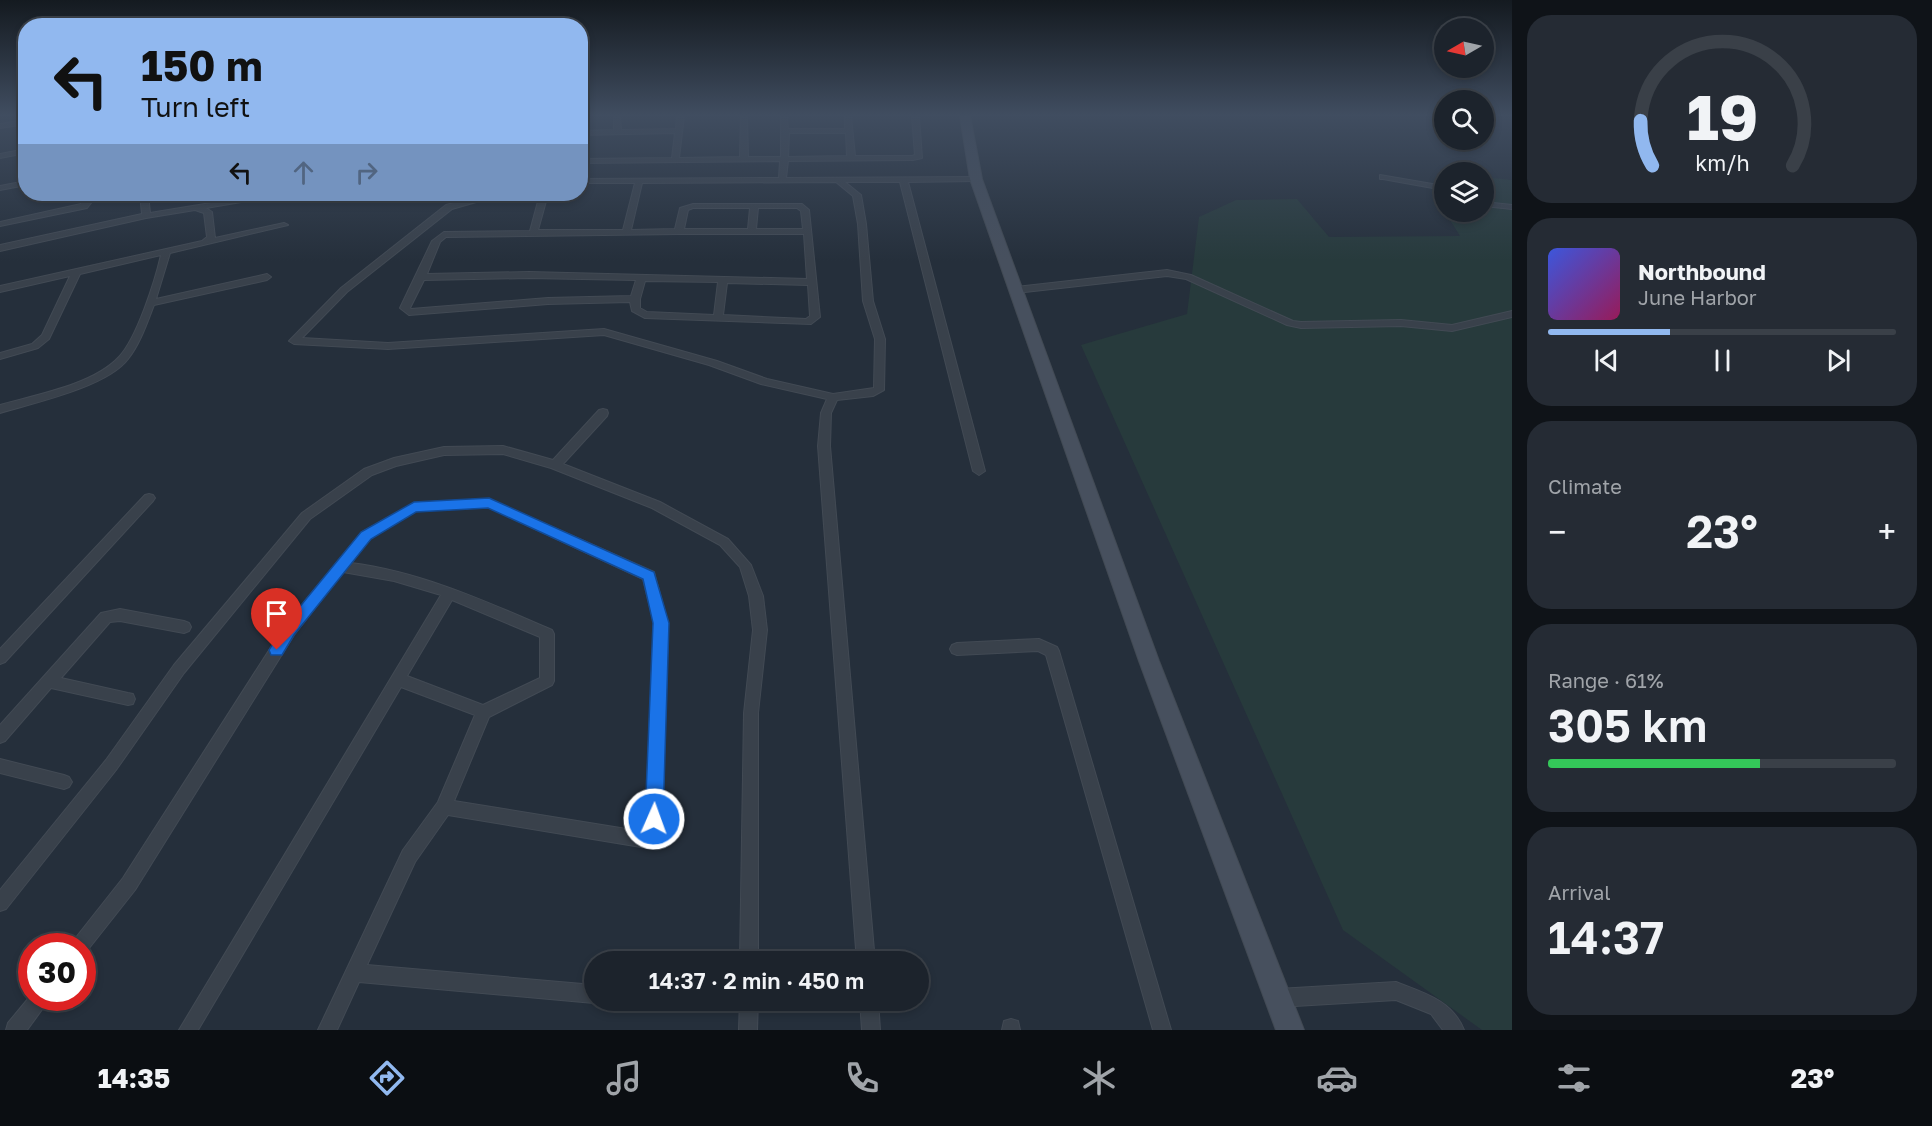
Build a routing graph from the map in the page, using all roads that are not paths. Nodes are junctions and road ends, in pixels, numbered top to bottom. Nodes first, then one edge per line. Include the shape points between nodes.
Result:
1 (784, 164) edge
2 (973, 164) edge
3 (1383, 177) dead end
4 (975, 178) junction
5 (588, 181) edge
6 (782, 181) junction
7 (839, 181) junction
8 (904, 181) junction
9 (639, 182) junction
10 (18, 185) edge
11 (1434, 186) edge
12 (0, 188) edge
13 (87, 201) edge
14 (145, 201) edge
15 (237, 201) edge
16 (470, 201) edge
17 (542, 201) edge
18 (1494, 205) edge
19 (754, 206) junction
20 (1512, 207) edge
21 (197, 208) junction
22 (146, 216) junction
23 (0, 224) edge
24 (284, 225) dead end
25 (752, 231) junction
26 (808, 231) junction
27 (679, 232) junction
28 (533, 233) junction
29 (626, 233) junction
30 (205, 243) junction
31 (0, 248) edge
32 (166, 252) junction
33 (76, 273) junction
34 (267, 277) dead end
35 (421, 277) junction
36 (641, 277) junction
37 (723, 280) junction
38 (812, 282) junction
39 (0, 290) edge
40 (1016, 290) junction
41 (635, 299) junction
42 (150, 303) junction
43 (1512, 314) edge
44 (718, 317) junction
45 (0, 356) edge
46 (833, 397) junction
47 (0, 409) edge
48 (603, 413) dead end
49 (555, 465) junction
50 (979, 471) dead end
51 (149, 498) dead end
52 (340, 567) junction
53 (448, 593) junction
54 (184, 627) dead end
55 (957, 649) dead end
56 (0, 658) edge
57 (397, 679) junction
58 (47, 681) junction
59 (128, 699) dead end
60 (484, 712) junction
61 (0, 736) edge
62 (0, 765) edge
63 (64, 782) dead end
64 (444, 807) junction
65 (0, 903) edge
66 (90, 933) edge
67 (749, 951) edge
68 (865, 951) edge
69 (354, 973) junction
70 (584, 993) edge
71 (1278, 998) junction
72 (30, 1011) edge
73 (749, 1011) edge
74 (870, 1011) edge
75 (15, 1030) edge
76 (188, 1030) edge
77 (327, 1030) edge
78 (748, 1030) edge
79 (871, 1030) edge
80 (1162, 1030) edge
81 (1290, 1030) edge
82 (1455, 1030) edge

1 - 6 street
2 - 4 main road
3 - 11 street
4 - 8 street
4 - 40 main road
5 - 9 street
6 - 7 street
6 - 9 street
7 - 8 street
7 - 46 street via 857,195 868,301 880,339 880,387 873,393
8 - 50 street
9 - 29 street
10 - 12 street
13 - 23 street via 84,206
14 - 22 street
15 - 21 street
16 - 46 street via 449,207 344,290 294,341 388,346 604,332 765,382
17 - 28 street
18 - 20 street
19 - 25 street
19 - 26 street via 802,207
19 - 27 street via 686,207
21 - 22 street
21 - 30 street via 208,212 211,238
22 - 31 street
24 - 30 street
25 - 26 street
25 - 27 street
26 - 38 street
27 - 29 street
28 - 29 street
28 - 35 street via 444,235 436,241
30 - 32 street
32 - 33 street
32 - 42 street
33 - 39 street
33 - 45 street via 46,337 35,345
34 - 42 street
35 - 36 street
35 - 41 street via 405,308 409,312
36 - 37 street
36 - 41 street
37 - 38 street
37 - 44 street
38 - 44 street via 815,317 808,322
40 - 43 street via 1167,273 1188,277 1301,325 1401,323 1452,327
40 - 71 main road via 1149,661
41 - 44 street via 635,309 645,315
42 - 47 street via 124,359 114,367 89,380
46 - 68 street via 826,412 825,472
48 - 49 street
49 - 65 street via 503,450 413,456 368,472 306,516 179,669 111,765
49 - 67 street via 656,505 724,542 752,580 759,630 751,713
51 - 56 street
52 - 53 street via 370,569
52 - 64 street via 366,535 414,507 489,503 649,576 661,623 653,841
52 - 66 street via 289,631 129,884
53 - 57 street
53 - 60 street via 547,634 547,681
54 - 58 street via 120,615 106,617
55 - 80 street via 1039,645 1052,651
57 - 60 street
57 - 76 street
58 - 59 street
58 - 61 street
60 - 64 street
62 - 63 street
64 - 69 street via 409,856
69 - 70 street
69 - 77 street
71 - 81 main road
71 - 82 street via 1396,991 1437,1008
72 - 75 street
73 - 78 street
74 - 79 street

